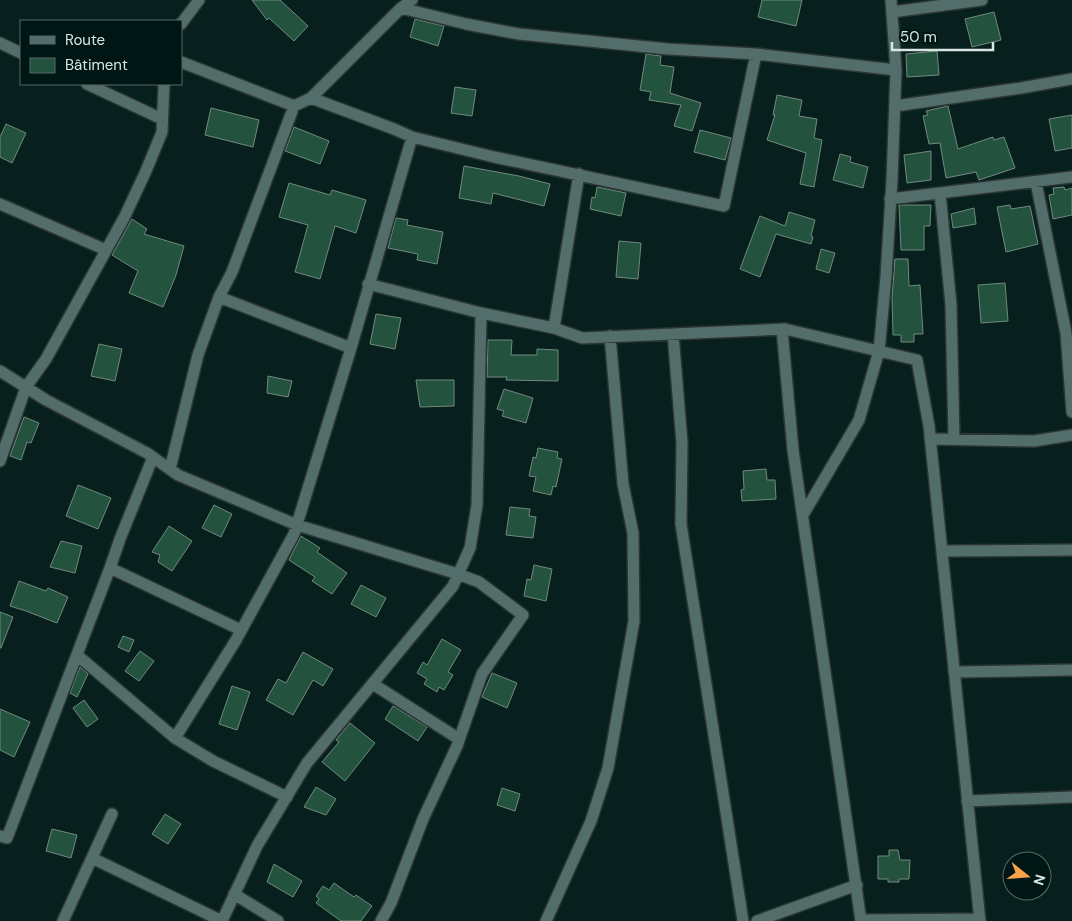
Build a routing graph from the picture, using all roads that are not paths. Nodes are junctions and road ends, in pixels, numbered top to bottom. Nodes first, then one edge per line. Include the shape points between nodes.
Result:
1 (199, 0) edge
2 (412, 0) edge
3 (982, 0) edge
4 (892, 6) edge
5 (402, 8) junction
6 (182, 23) edge
7 (0, 43) edge
8 (20, 53) edge
9 (756, 54) junction
10 (182, 62) edge
11 (896, 70) junction
12 (1072, 79) edge
13 (89, 85) edge
14 (164, 85) edge
15 (311, 98) junction
16 (294, 106) junction
17 (895, 106) junction
18 (162, 119) junction
19 (412, 137) junction
20 (579, 174) junction
21 (1072, 177) edge
22 (1036, 182) junction
23 (940, 193) junction
24 (890, 199) junction
25 (0, 204) edge
26 (106, 250) junction
27 (368, 284) junction
28 (219, 297) junction
29 (481, 313) junction
30 (554, 328) junction
31 (782, 329) junction
32 (673, 334) junction
33 (610, 336) junction
34 (351, 348) junction
35 (879, 351) junction
36 (0, 371) edge
37 (26, 388) junction
38 (1072, 412) edge
39 (1072, 435) edge
40 (954, 438) junction
41 (930, 439) junction
42 (153, 457) junction
43 (0, 461) edge
44 (170, 468) junction
45 (802, 515) junction
46 (297, 525) junction
47 (1072, 550) edge
48 (942, 551) junction
49 (110, 568) junction
50 (458, 574) junction
51 (241, 630) junction
52 (77, 655) junction
53 (1072, 670) edge
54 (954, 672) junction
55 (373, 684) junction
56 (175, 738) junction
57 (459, 739) junction
58 (287, 797) junction
59 (1072, 797) edge
60 (968, 801) junction
61 (112, 814) dead end
62 (0, 836) edge
63 (92, 858) junction
64 (857, 885) junction
65 (234, 894) junction
66 (980, 920) edge
67 (63, 921) edge
68 (222, 921) edge
69 (278, 921) edge
70 (381, 921) edge
71 (546, 921) edge
72 (743, 921) edge
73 (758, 921) edge
74 (861, 921) edge

1 - 6 street
2 - 5 street
3 - 4 street
4 - 11 street
5 - 9 street via 519,34
5 - 15 street
7 - 8 street
9 - 11 street
9 - 20 street via 724,206
10 - 16 street
11 - 17 street
12 - 17 street
13 - 18 street
14 - 18 street
15 - 16 street
15 - 19 street
16 - 28 street via 232,272
17 - 24 street
18 - 26 street via 162,132 146,171
19 - 20 street
19 - 27 street
20 - 30 street
21 - 22 street
22 - 23 street
22 - 38 street via 1066,333
23 - 24 street
23 - 40 street via 951,305
24 - 35 street
25 - 26 street
26 - 37 street via 46,359
27 - 29 street
27 - 34 street
28 - 34 street
28 - 44 street via 198,355
29 - 30 street
29 - 50 street via 477,505 470,548
30 - 33 street via 582,338
31 - 32 street
31 - 35 street
31 - 45 street
32 - 33 street
32 - 72 street via 682,443 680,524
33 - 71 street via 623,484 633,533 634,621 608,768 591,821
34 - 46 street
35 - 41 street via 916,360
35 - 45 street via 859,420
36 - 37 street
37 - 42 street
37 - 43 street
39 - 40 street via 1034,440
40 - 41 street
41 - 48 street
42 - 44 street
42 - 49 street
44 - 46 street via 178,475
45 - 64 street
46 - 50 street
46 - 51 street
47 - 48 street
48 - 54 street
49 - 51 street
49 - 52 street
50 - 55 street via 453,586
50 - 57 street via 479,582 523,615 482,674
51 - 56 street
52 - 56 street
52 - 62 street via 7,838
53 - 54 street
54 - 60 street
55 - 57 street
55 - 58 street via 308,764
56 - 58 street via 213,761
57 - 70 street
58 - 65 street via 257,846
59 - 60 street
60 - 66 street
61 - 63 street
63 - 67 street
63 - 68 street
64 - 73 street
64 - 74 street
65 - 68 street
65 - 69 street
66 - 74 street

